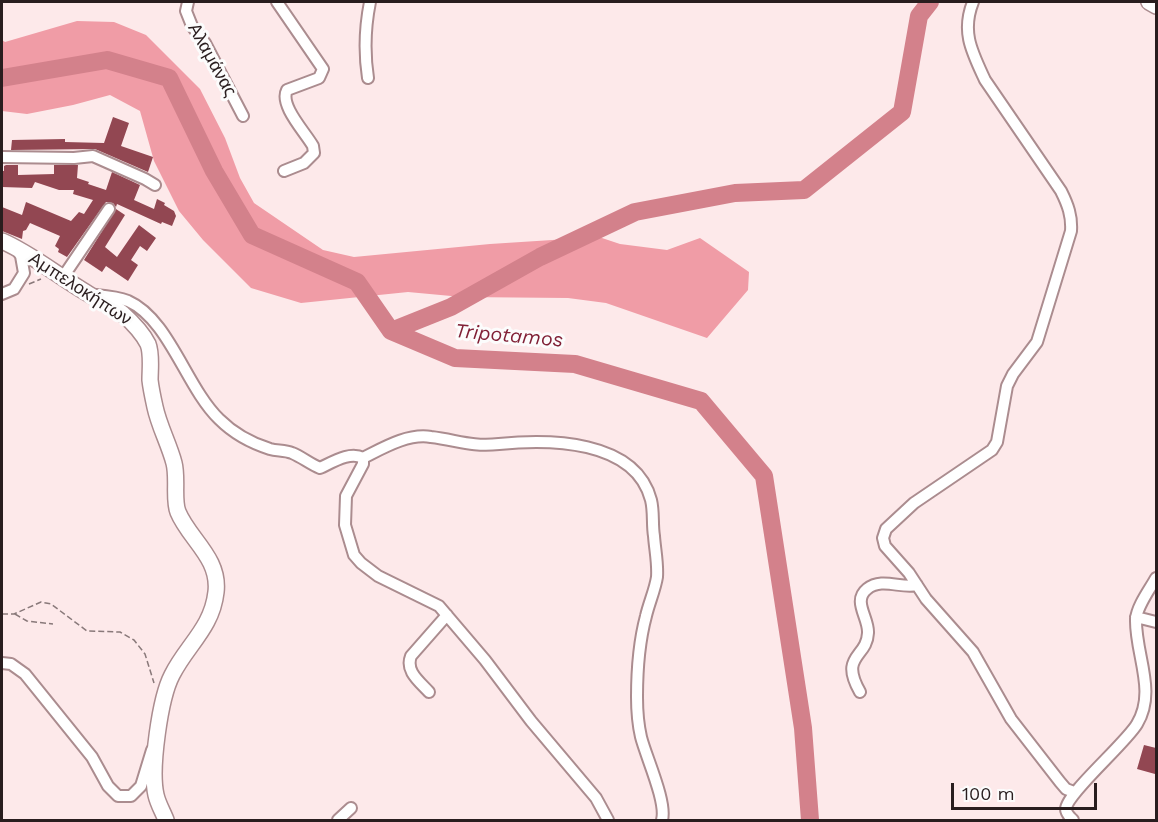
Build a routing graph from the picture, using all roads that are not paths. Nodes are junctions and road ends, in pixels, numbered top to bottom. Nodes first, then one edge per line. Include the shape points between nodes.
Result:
1 (188, 2) edge
2 (277, 2) edge
3 (370, 2) edge
4 (973, 2) edge
5 (1149, 2) edge
6 (1156, 6) edge
7 (368, 78) dead end
8 (243, 116) dead end
9 (2, 158) edge
10 (284, 171) dead end
11 (155, 185) dead end
12 (109, 209) dead end
13 (9, 244) edge
14 (57, 273) junction
15 (2, 294) edge
16 (87, 294) junction
17 (363, 458) junction
18 (1156, 578) edge
19 (917, 585) junction
20 (447, 615) junction
21 (1136, 617) junction
22 (1156, 622) edge
23 (2, 663) edge
24 (429, 692) dead end
25 (860, 692) dead end
26 (158, 737) junction
27 (1074, 792) junction
28 (351, 808) dead end
29 (166, 820) edge
30 (338, 820) edge
31 (608, 820) edge
32 (662, 820) edge
33 (1073, 820) edge

1 - 8 street, Αλαμάνας via 186,11 192,26
2 - 10 street via 323,69 319,78 287,90 284,95 314,153 304,163
3 - 7 street via 365,26
4 - 19 street via 967,38 977,64 1061,191 1072,219 1071,231 1036,342 1007,386 997,442 992,450 914,503 886,529 885,546
5 - 6 street
9 - 11 street via 93,156
12 - 14 street
13 - 14 street, Αμπελοκήπων
13 - 15 street via 21,256 24,273 14,289
14 - 16 street, Αμπελοκήπων
16 - 17 street via 119,298 140,309 160,329 204,402 219,420 249,441 292,453 320,468 344,458
16 - 26 street, Αμπελοκήπων via 120,311 149,346 155,408 177,479 177,511 215,575 213,607 206,625 171,675
17 - 20 street via 346,496 345,525 354,555 378,576 439,606
17 - 32 street via 418,437 490,445 533,440 599,451 619,458 639,475 651,500 657,577 639,653 638,716 661,801
18 - 21 street
19 - 25 street via 877,584 862,594 869,635 855,656 852,671
19 - 27 street via 973,652 1011,719 1066,789
20 - 24 street via 409,662 410,669
20 - 31 street via 596,798
21 - 22 street
21 - 27 street via 1146,685 1139,722 1116,752
23 - 26 street via 25,674 118,796 131,796 141,786
26 - 29 street via 154,776 156,796
27 - 33 street via 1066,807
28 - 30 street

